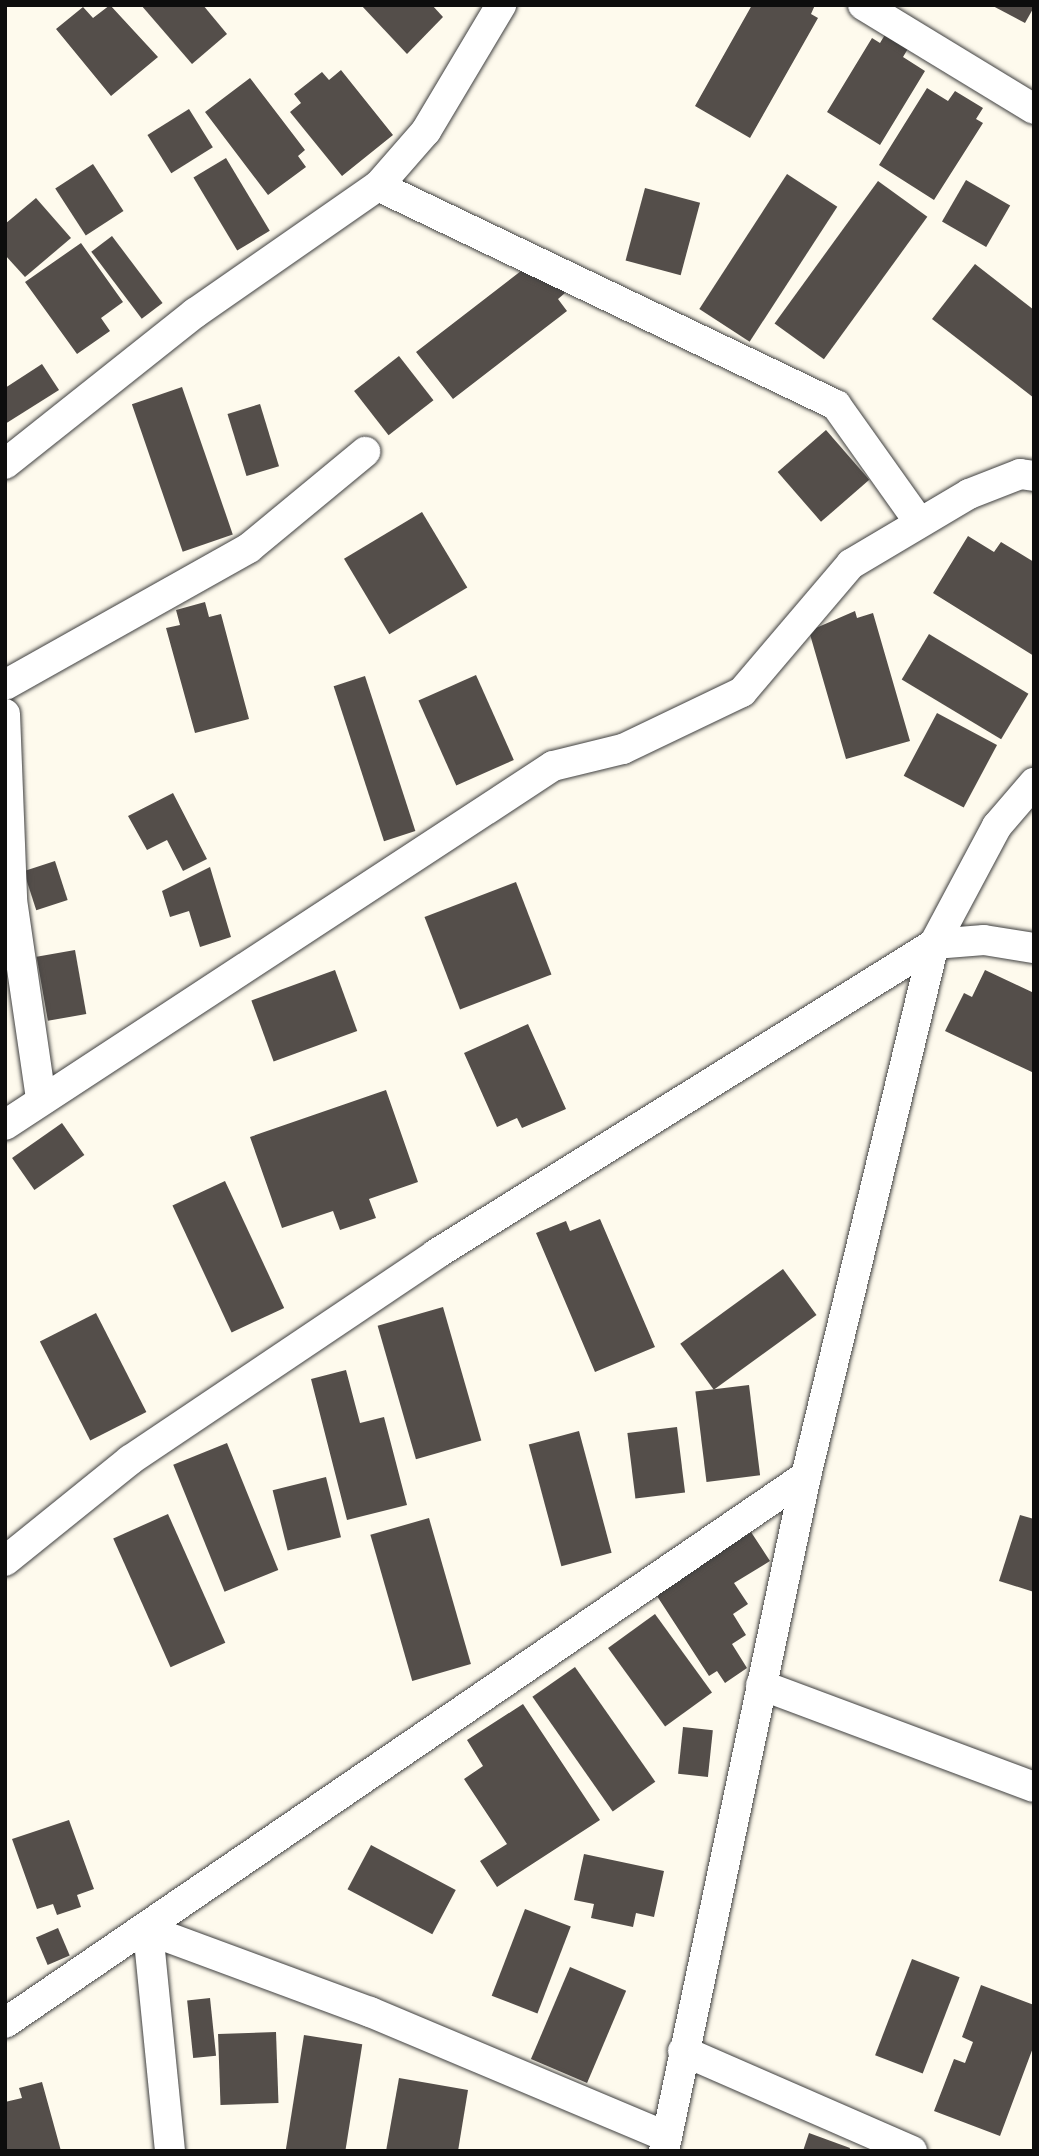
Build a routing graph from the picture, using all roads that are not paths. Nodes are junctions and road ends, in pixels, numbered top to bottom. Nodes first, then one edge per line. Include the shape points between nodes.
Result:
1 (501, 5) edge
2 (863, 5) edge
3 (1034, 109) edge
4 (378, 186) junction
5 (365, 452) dead end
6 (5, 464) edge
7 (1034, 476) edge
8 (919, 523) junction
9 (5, 685) edge
10 (5, 714) edge
11 (1034, 783) edge
12 (934, 944) junction
13 (1034, 948) edge
14 (41, 1100) junction
15 (5, 1125) edge
16 (806, 1476) junction
17 (5, 1560) edge
18 (761, 1685) junction
19 (1034, 1787) edge
20 (148, 1930) junction
21 (5, 2022) edge
22 (683, 2051) junction
23 (665, 2144) edge
24 (170, 2151) edge
25 (912, 2151) edge

1 - 4 street via 426,131
2 - 3 street
4 - 6 street via 195,313
4 - 8 street via 836,405
5 - 9 street via 249,548
7 - 8 street via 1020,474 970,494
8 - 14 street via 851,564 825,589 742,692 622,749 553,766
10 - 14 street via 12,900
11 - 12 street via 997,826
12 - 13 street via 984,940
12 - 16 street
12 - 17 street via 436,1254 130,1460
14 - 15 street
16 - 18 street
16 - 20 street
18 - 19 street
18 - 22 street
20 - 21 street
20 - 23 street via 370,2012
20 - 24 street
22 - 23 street
22 - 25 street

